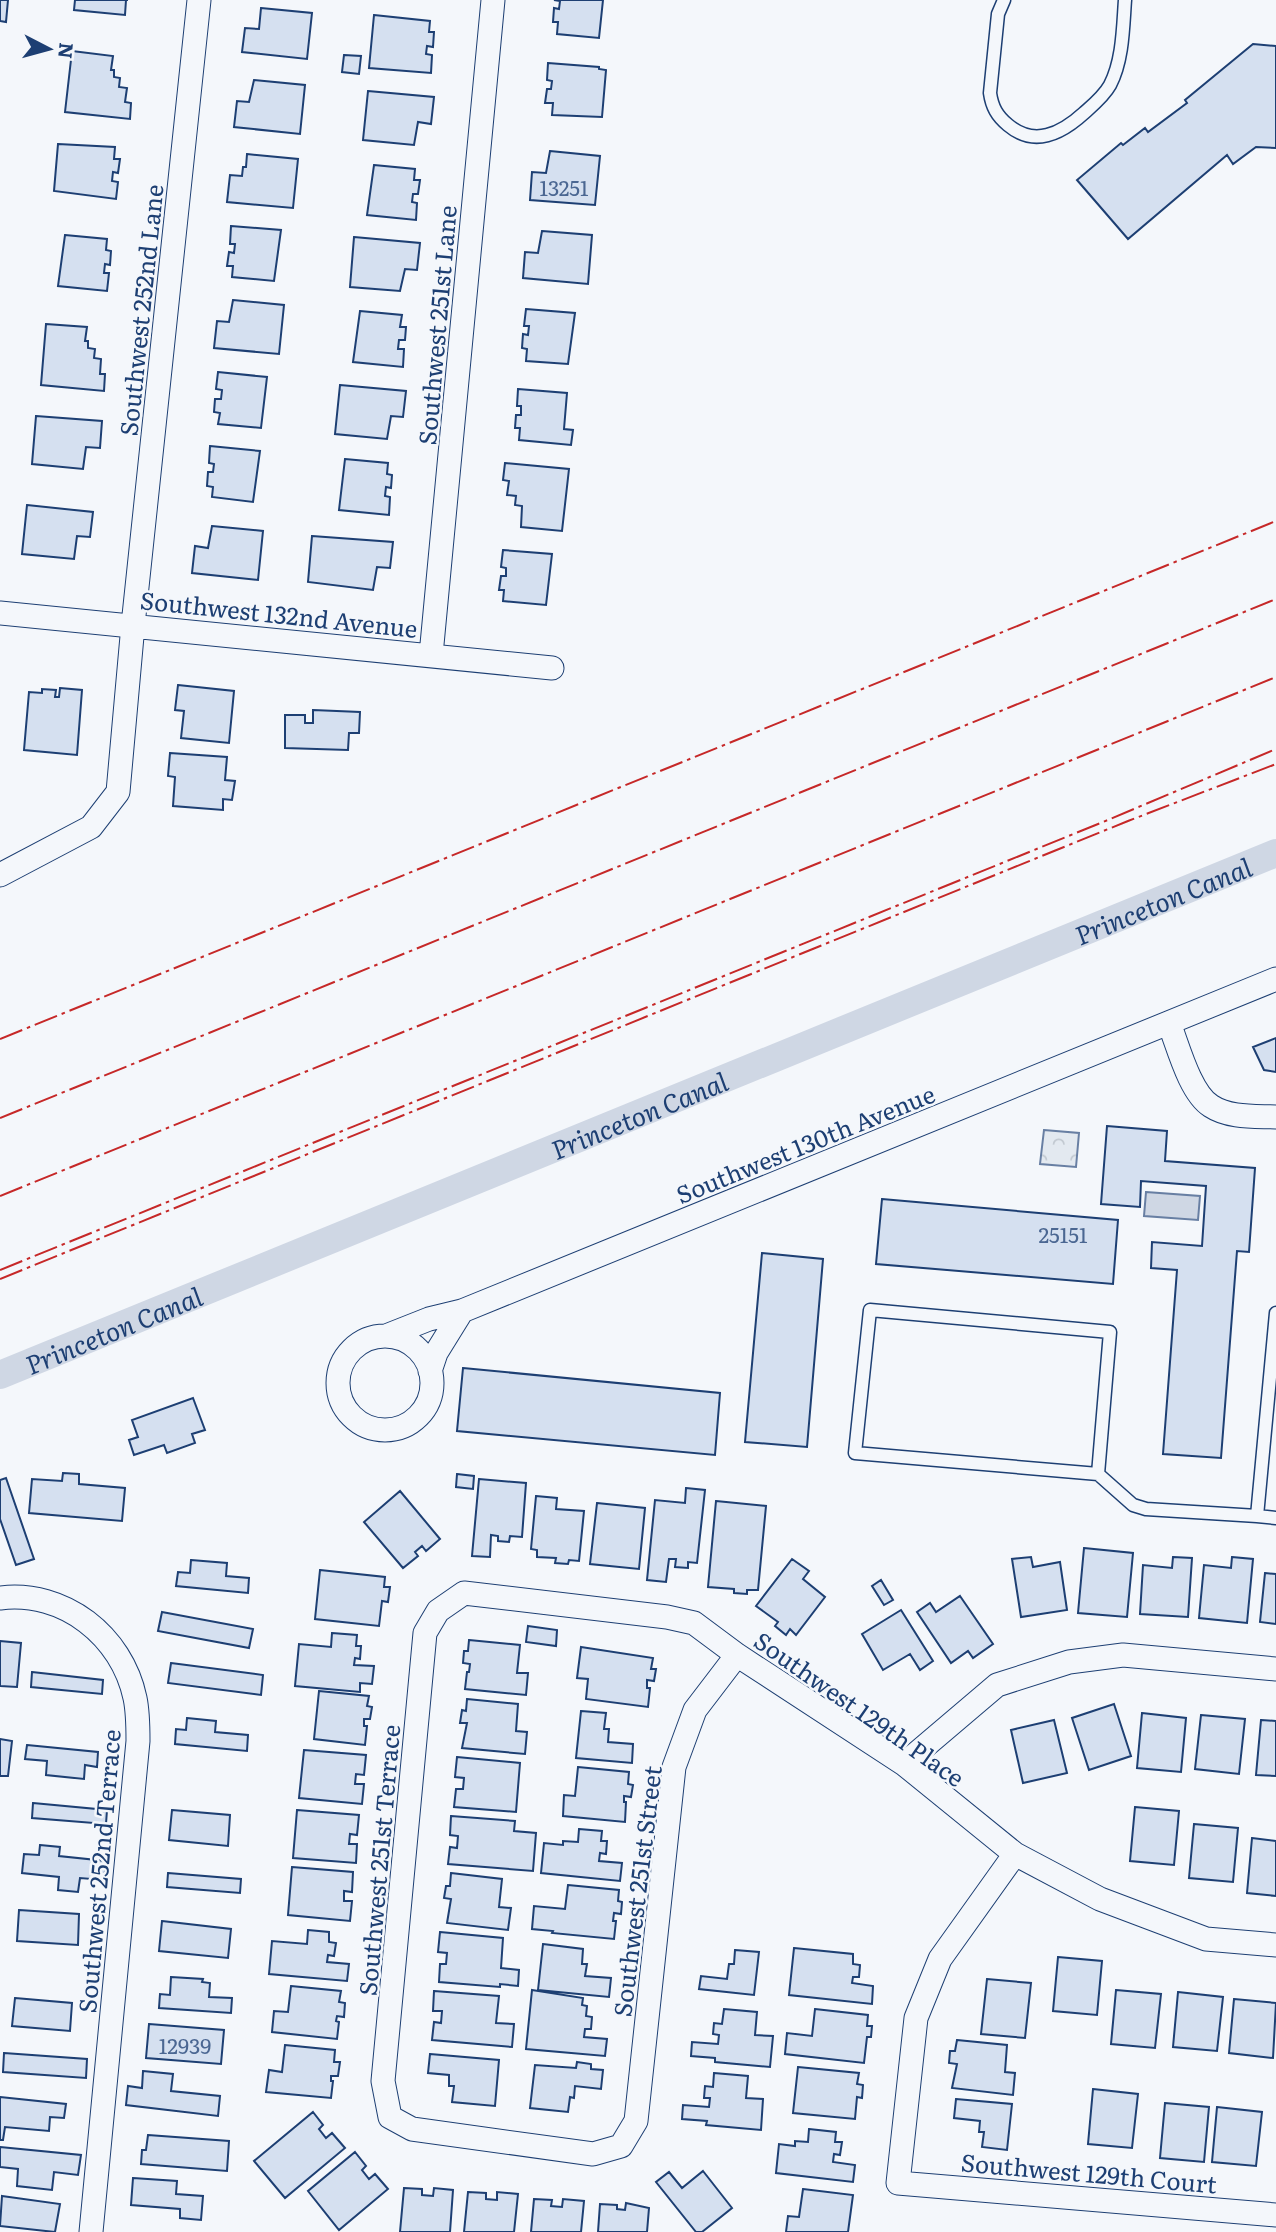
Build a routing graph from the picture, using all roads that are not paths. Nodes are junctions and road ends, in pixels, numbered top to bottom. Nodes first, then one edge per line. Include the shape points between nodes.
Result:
1 (199, 0) edge
2 (493, 0) edge
3 (1004, 0) edge
4 (1125, 0) edge
5 (0, 613) edge
6 (133, 625) junction
7 (431, 655) junction
8 (551, 668) dead end
9 (0, 875) edge
10 (1276, 979) edge
11 (1168, 1023) junction
12 (1276, 1117) edge
13 (462, 1311) junction
14 (1276, 1313) edge
15 (386, 1336) junction
16 (430, 1371) junction
17 (1098, 1474) junction
18 (1257, 1516) junction
19 (1276, 1518) edge
20 (0, 1598) edge
21 (438, 1611) joint
22 (737, 1655) junction
23 (1276, 1669) edge
24 (904, 1764) junction
25 (1015, 1854) junction
26 (1276, 1945) edge
27 (621, 2146) joint
28 (1276, 2214) edge
29 (91, 2232) edge

1 - 6 street, Southwest 252nd Lane
2 - 7 street, Southwest 251st Lane
3 - 4 lane via 998,14 991,103 1011,128 1038,138 1074,123 1109,88 1117,64
5 - 6 street, Southwest 132nd Avenue
6 - 7 street, Southwest 132nd Avenue
6 - 9 street, Southwest 252nd Lane via 118,792 91,827
7 - 8 street, Southwest 132nd Avenue
10 - 11 street, Southwest 130th Avenue
11 - 12 street via 1194,1084 1209,1105 1223,1112
11 - 13 street, Southwest 130th Avenue
13 - 15 street, Southwest 130th Avenue
13 - 16 street
14 - 18 lane
15 - 16 street via 409,1343
15 - 16 street via 361,1343 343,1361 340,1399 356,1420 379,1430 405,1426 430,1397
17 - 17 lane via 855,1453 870,1310 1110,1332
17 - 18 lane via 1133,1505 1146,1509
18 - 19 lane
20 - 29 street, Southwest 252nd Terrace via 54,1603 91,1624 116,1653 135,1697 138,1741
21 - 22 street, Southwest 129th Place via 464,1593 667,1616 694,1623
21 - 27 street, Southwest 251st Terrace via 425,1633 383,2081 390,2117 412,2129 593,2154
22 - 24 street, Southwest 129th Place
22 - 27 street, Southwest 251st Street via 695,1710 674,1767 636,2121
23 - 24 street via 1123,1655 1069,1662 998,1685
24 - 25 street, Southwest 129th Place
25 - 26 street, Southwest 129th Place via 1100,1899 1206,1939
25 - 28 street, Southwest 129th Court via 940,1959 916,2018 898,2183

